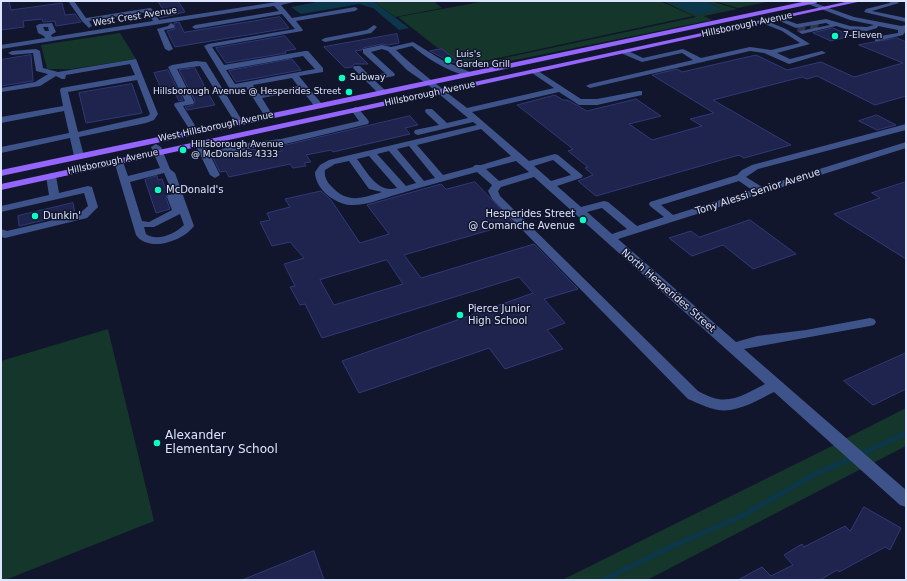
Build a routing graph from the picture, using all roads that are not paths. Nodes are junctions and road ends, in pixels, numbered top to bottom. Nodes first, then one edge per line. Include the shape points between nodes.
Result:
1 (70, 1) edge
2 (295, 1) edge
3 (808, 1) edge
4 (859, 1) edge
5 (892, 1) edge
6 (239, 2) dead end
7 (276, 4) junction
8 (244, 9) junction
9 (355, 9) dead end
10 (824, 9) junction
11 (284, 12) junction
12 (778, 18) junction
13 (84, 20) junction
14 (290, 20) junction
15 (906, 20) edge
16 (168, 21) junction
17 (721, 21) junction
18 (764, 22) junction
19 (157, 23) junction
20 (879, 24) junction
21 (838, 25) junction
22 (195, 27) dead end
23 (374, 27) dead end
24 (809, 27) junction
25 (905, 28) edge
26 (94, 32) junction
27 (878, 39) dead end
28 (325, 40) dead end
29 (667, 43) junction
30 (1, 47) edge
31 (170, 49) dead end
32 (391, 49) junction
33 (683, 51) junction
34 (626, 52) junction
35 (769, 52) junction
36 (822, 53) dead end
37 (1, 55) edge
38 (700, 61) junction
39 (222, 68) junction
40 (357, 68) dead end
41 (535, 71) junction
42 (402, 72) junction
43 (56, 74) junction
44 (466, 74) junction
45 (294, 75) junction
46 (140, 77) junction
47 (368, 79) junction
48 (430, 82) junction
49 (248, 84) junction
50 (590, 86) dead end
51 (303, 88) junction
52 (561, 89) junction
53 (1, 90) edge
54 (64, 90) junction
55 (442, 91) junction
56 (382, 92) junction
57 (639, 93) dead end
58 (257, 97) junction
59 (318, 105) junction
60 (68, 108) junction
61 (355, 110) junction
62 (429, 111) dead end
63 (466, 111) junction
64 (269, 116) junction
65 (475, 118) junction
66 (1, 120) edge
67 (239, 122) junction
68 (296, 123) junction
69 (446, 126) junction
70 (484, 126) junction
71 (906, 127) edge
72 (418, 132) dead end
73 (188, 133) junction
74 (248, 133) junction
75 (74, 135) junction
76 (306, 135) junction
77 (216, 140) junction
78 (411, 143) junction
79 (200, 144) junction
80 (253, 145) junction
81 (906, 145) edge
82 (391, 148) junction
83 (1, 150) edge
84 (158, 150) junction
85 (371, 152) junction
86 (206, 155) junction
87 (79, 156) junction
88 (351, 158) junction
89 (119, 161) junction
90 (523, 161) junction
91 (37, 165) junction
92 (478, 167) junction
93 (166, 170) junction
94 (1, 173) edge
95 (537, 173) junction
96 (215, 175) dead end
97 (51, 176) junction
98 (740, 177) junction
99 (1, 178) edge
100 (440, 178) junction
101 (124, 180) junction
102 (422, 184) junction
103 (549, 184) junction
104 (497, 185) junction
105 (1, 187) edge
106 (403, 189) junction
107 (761, 191) junction
108 (392, 192) junction
109 (54, 196) junction
110 (1, 209) edge
111 (578, 211) junction
112 (672, 219) junction
113 (137, 224) junction
114 (635, 230) junction
115 (1, 232) edge
116 (609, 238) junction
117 (870, 322) dead end
118 (732, 347) junction
119 (775, 385) junction
120 (906, 500) edge

1 - 13 street
2 - 7 street, West Crest Avenue
3 - 10 street
3 - 17 main road, Hillsborough Avenue
4 - 10 main road, Hillsborough Avenue
5 - 15 street via 896,2 867,12
6 - 8 street
7 - 8 street, West Crest Avenue
7 - 11 street
8 - 16 street, West Crest Avenue
9 - 14 street
10 - 12 main road, Hillsborough Avenue
10 - 20 street
11 - 14 street
11 - 22 street
12 - 18 main road, Hillsborough Avenue
12 - 24 street
13 - 19 street via 148,8
13 - 26 street
14 - 39 street via 300,30 208,46
16 - 19 street, West Crest Avenue
16 - 31 street via 172,27 160,29
17 - 29 main road via 721,24 716,26 670,37 665,40
17 - 44 main road, Hillsborough Avenue
18 - 29 main road, Hillsborough Avenue
18 - 35 street via 784,30 806,44
19 - 26 street, West Crest Avenue
20 - 21 street via 874,29
20 - 25 street
21 - 24 street
21 - 24 street via 826,21
23 - 28 street via 369,32
25 - 27 street via 901,34
26 - 30 street, West Crest Avenue via 48,37
29 - 33 street
29 - 34 main road, Hillsborough Avenue
32 - 42 street
32 - 42 street via 382,47 366,51
32 - 44 street via 414,44 440,64
33 - 34 street via 642,60
33 - 38 street
34 - 41 main road, Hillsborough Avenue
35 - 36 street via 788,62
35 - 38 street via 750,49
37 - 43 street via 36,51 39,69
38 - 50 street
39 - 45 street via 305,53 320,70
39 - 49 street via 233,87
40 - 47 street
41 - 52 street
41 - 55 main road, Hillsborough Avenue
42 - 47 street
42 - 48 street, North Hesperides Street
43 - 46 street via 134,61
43 - 53 street via 37,84
43 - 54 street via 62,75
44 - 48 main road, Hillsborough Avenue
45 - 49 street
45 - 51 street
46 - 54 street
46 - 75 street via 154,114 151,118
47 - 56 street
48 - 55 street, North Hesperides Street
48 - 56 main road, West Hillsborough Avenue
49 - 58 street
51 - 58 street
51 - 59 street
52 - 57 street via 579,102 597,102
52 - 63 street
54 - 60 street
55 - 61 main road, Hillsborough Avenue
55 - 63 street, North Hesperides Street
56 - 59 main road, West Hillsborough Avenue
58 - 64 street
59 - 64 main road, West Hillsborough Avenue
59 - 77 main road via 292,116 221,132
60 - 66 street
60 - 75 street
61 - 68 main road, Hillsborough Avenue
61 - 76 street via 365,122
62 - 69 street
63 - 65 street, North Hesperides Street
64 - 67 main road, West Hillsborough Avenue
65 - 69 street
65 - 70 street, North Hesperides Street
67 - 73 main road, West Hillsborough Avenue
67 - 73 street via 203,64 172,67 190,102 178,105 192,127
68 - 74 main road, Hillsborough Avenue
68 - 76 street
69 - 72 street
70 - 78 street
70 - 90 street, North Hesperides Street
71 - 98 street via 755,167
73 - 84 main road via 183,140
73 - 87 main road, West Hillsborough Avenue
74 - 77 main road, Hillsborough Avenue
74 - 80 street
75 - 83 street
75 - 87 street
76 - 80 street via 281,142
77 - 79 main road, Hillsborough Avenue
78 - 82 street
78 - 100 street
79 - 84 main road, Hillsborough Avenue
79 - 86 street
80 - 86 street
81 - 107 street, Tony Alessi Senior Avenue
82 - 85 street
82 - 102 street
84 - 89 main road, Hillsborough Avenue
84 - 93 street
84 - 97 main road via 80,164
85 - 88 street
85 - 106 street
86 - 96 street
87 - 91 main road, West Hillsborough Avenue
88 - 108 street via 373,187
88 - 108 street via 326,165 320,173 330,193 345,201 354,202
89 - 97 main road, Hillsborough Avenue
89 - 101 street
90 - 92 street
90 - 95 street, North Hesperides Street
90 - 103 street via 555,157 578,176
91 - 94 main road, West Hillsborough Avenue
91 - 99 main road via 22,173
92 - 100 street
92 - 104 street
93 - 101 street
93 - 113 street via 163,175 180,216 166,226
93 - 113 street via 170,173 189,226 183,233 173,237 152,240 144,238
95 - 103 street, North Hesperides Street
95 - 104 street
97 - 105 main road, Hillsborough Avenue
97 - 109 street
98 - 107 street
98 - 112 street via 654,204
100 - 102 street
101 - 113 street
102 - 106 street
103 - 111 street, North Hesperides Street
104 - 119 street via 493,191 496,197 693,395 719,405 730,404 745,400
106 - 108 street
107 - 112 street, Tony Alessi Senior Avenue
109 - 110 street
109 - 115 street via 88,189 93,207 83,216 5,235
111 - 114 street via 604,204
111 - 116 street, North Hesperides Street
112 - 114 street, Tony Alessi Senior Avenue
114 - 116 street, Tony Alessi Senior Avenue
116 - 118 street, North Hesperides Street
117 - 118 street
118 - 119 street, North Hesperides Street
119 - 120 street, North Hesperides Street

